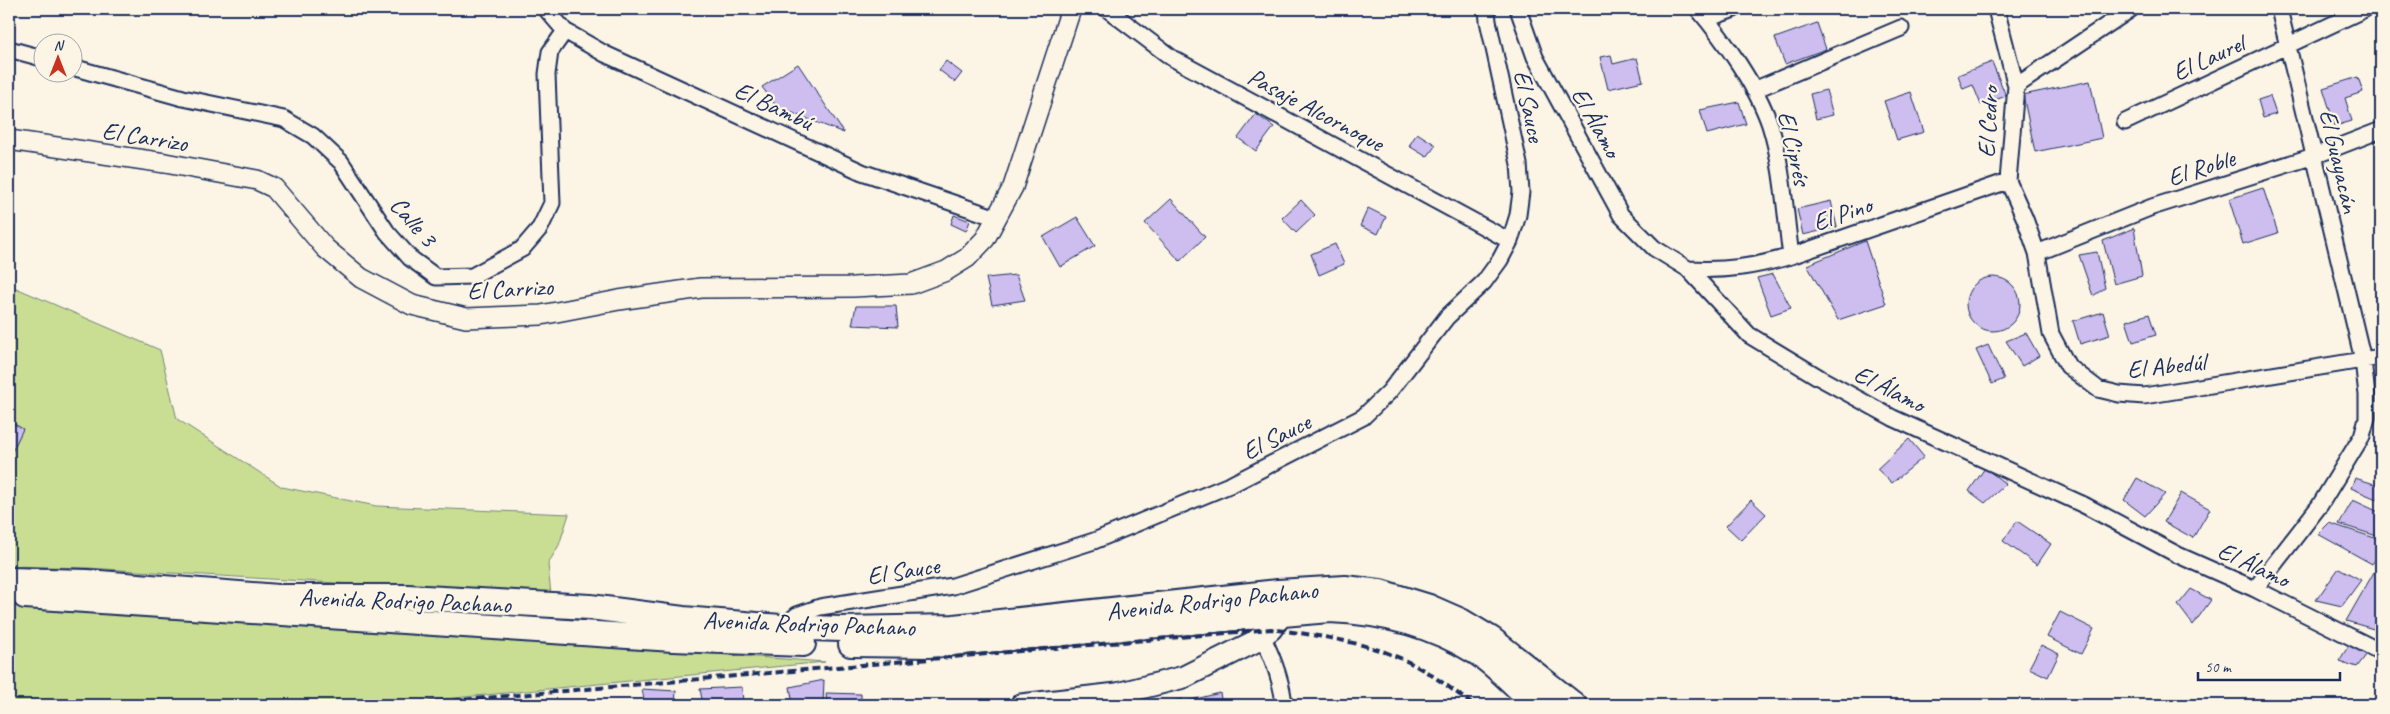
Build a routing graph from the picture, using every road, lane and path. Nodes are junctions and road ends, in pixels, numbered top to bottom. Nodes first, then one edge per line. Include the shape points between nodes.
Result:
1 (546, 9) edge
2 (1071, 9) edge
3 (1107, 9) edge
4 (1487, 9) edge
5 (1518, 9) edge
6 (1734, 9) edge
7 (1996, 9) edge
8 (2131, 9) edge
9 (2279, 9) edge
10 (2365, 9) edge
11 (1702, 14) edge
12 (1902, 28) dead end
13 (565, 31) junction
14 (2289, 44) junction
15 (9, 49) edge
16 (32, 55) edge
17 (82, 70) edge
18 (2016, 86) junction
19 (1754, 90) junction
20 (2125, 122) dead end
21 (2381, 130) edge
22 (9, 140) edge
23 (2314, 156) junction
24 (2008, 181) junction
25 (997, 218) junction
26 (1510, 241) junction
27 (2037, 253) junction
28 (1791, 256) junction
29 (1688, 270) junction
30 (2381, 357) edge
31 (2362, 360) junction
32 (9, 580) edge
33 (2256, 590) junction
34 (9, 594) edge
35 (1281, 602) junction
36 (779, 636) junction
37 (1262, 636) junction
38 (2381, 652) edge
39 (1062, 703) edge
40 (1021, 705) edge
41 (1284, 705) edge
42 (1537, 705) edge
43 (1574, 705) edge

1 - 13 street, El Bambú
2 - 25 street, El Carrizo via 1013,187
3 - 26 street, Pasaje Alcornoque via 1172,58
4 - 26 street, El Sauce via 1519,164 1521,192
5 - 29 street, El Álamo via 1534,57 1621,216 1654,248
6 - 11 street
7 - 18 street, El Cedro
8 - 18 street
9 - 14 street, El Guayacán
10 - 14 street, El Laurel
11 - 19 street, El Ciprés
12 - 19 street
13 - 17 street, Calle 3 via 550,52 547,74 552,203 540,228 522,249 472,276 436,277 410,258 387,232 341,162 313,136 284,119 183,98
13 - 25 street, El Bambú via 605,54 862,172
14 - 20 street, El Laurel
14 - 23 street, El Guayacán
15 - 16 street
18 - 24 street, El Cedro
19 - 28 street, El Ciprés via 1770,123 1776,147
21 - 23 street, El Roble
22 - 25 street, El Carrizo via 257,180 274,188 325,248 361,278 412,305 466,318 541,315 701,288 911,284 946,271 967,258 985,239
23 - 27 street, El Roble via 2152,207
23 - 31 street, El Guayacán
24 - 27 street, El Abedúl
24 - 28 street, El Pino
26 - 36 street, El Sauce via 1484,282 1447,317 1389,392 1363,417 1337,432 1232,484 1094,541 953,586 820,607 797,615
27 - 31 street, El Abedúl via 2052,334 2068,366 2098,389 2144,396
28 - 29 street, El Pino via 1722,271
29 - 33 street, El Álamo via 1749,335 1820,378 1893,418 2084,505 2178,555
30 - 31 street, El Abedúl
31 - 33 street, El Guayacán via 2367,410 2362,436 2320,505
32 - 36 main road, Avenida Rodrigo Pachano via 87,582 278,597 407,597 590,607
33 - 38 street, El Álamo
34 - 36 main road, Avenida Rodrigo Pachano via 653,638
35 - 36 main road, Avenida Rodrigo Pachano via 954,626 841,629
35 - 37 main road
35 - 42 main road, Avenida Rodrigo Pachano via 1329,610 1365,611 1434,631 1477,652
35 - 43 main road, Avenida Rodrigo Pachano via 1345,588 1380,592 1429,607 1491,639
37 - 39 main road via 1184,677 1117,694
37 - 41 street via 1283,690
39 - 40 main road

